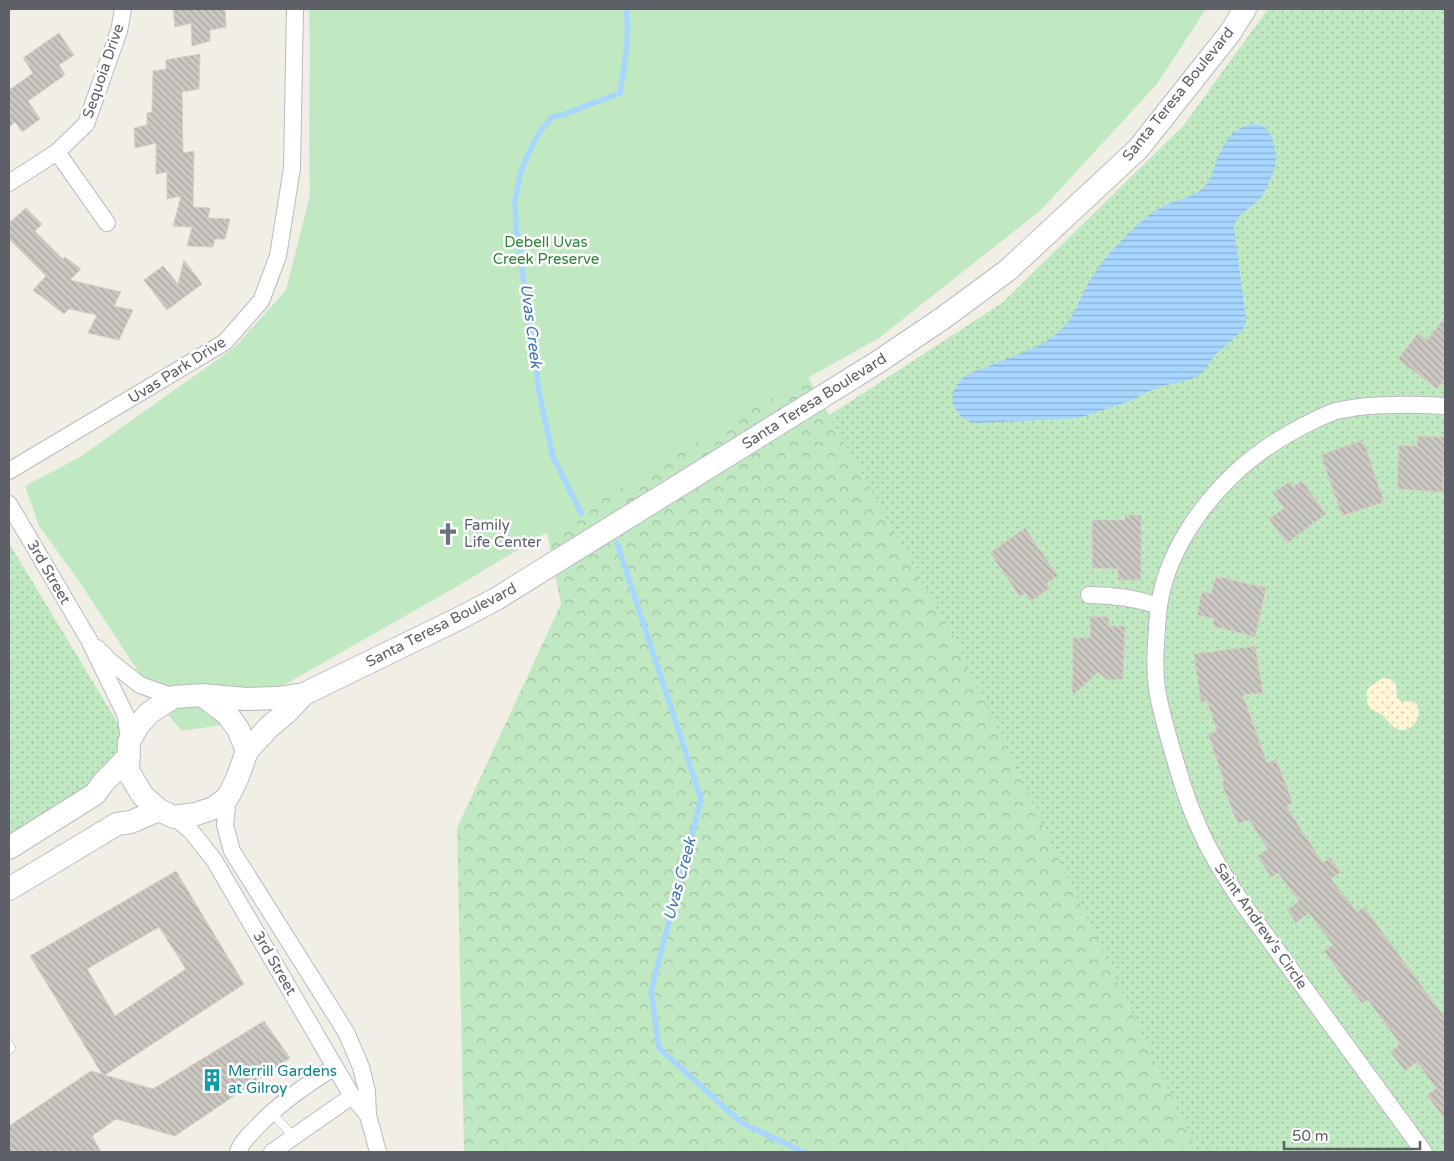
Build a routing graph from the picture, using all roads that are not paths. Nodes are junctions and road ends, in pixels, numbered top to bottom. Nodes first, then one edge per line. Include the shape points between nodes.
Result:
1 (123, 9) edge
2 (295, 9) edge
3 (1245, 9) edge
4 (57, 152) junction
5 (9, 183) edge
6 (107, 223) dead end
7 (1445, 406) edge
8 (9, 471) edge
9 (9, 504) edge
10 (1089, 595) dead end
11 (1159, 606) junction
12 (88, 640) junction
13 (304, 694) junction
14 (202, 696) junction
15 (174, 697) junction
16 (129, 749) junction
17 (247, 750) junction
18 (228, 797) junction
19 (166, 813) junction
20 (9, 848) edge
21 (9, 889) edge
22 (9, 1044) edge
23 (9, 1050) edge
24 (335, 1066) junction
25 (352, 1096) junction
26 (271, 1112) junction
27 (368, 1115) junction
28 (294, 1137) junction
29 (238, 1152) edge
30 (272, 1152) edge
31 (378, 1152) edge
32 (1424, 1152) edge

1 - 4 street, Sequoia Drive via 119,30 86,124
2 - 8 street, Uvas Park Drive via 292,168 278,256 261,301 225,342
3 - 13 main road, Santa Teresa Boulevard via 1230,33 1138,149 1008,270 943,318 878,362 496,599
4 - 5 street, Sequoia Drive
4 - 6 street
7 - 11 street, Saint Andrew's Circle via 1363,406 1334,412 1293,430 1256,454 1216,493 1190,528 1167,575
9 - 12 street, 3rd Street
10 - 11 street via 1125,597
11 - 32 street, Saint Andrew's Circle via 1155,661 1157,688 1172,751 1200,831 1226,880
12 - 15 street, 3rd Street via 140,685
12 - 16 street, 3rd Street via 126,716
13 - 14 main road, Santa Teresa Boulevard via 246,699
13 - 17 main road, Santa Teresa Boulevard
14 - 15 main road
14 - 17 main road via 226,714
15 - 16 main road via 149,713 137,727
16 - 19 main road via 128,772 142,796
16 - 20 main road via 95,794
17 - 18 main road
18 - 19 main road via 214,808 196,814
18 - 27 street, 3rd Street via 225,825 232,851 346,1032 361,1067
19 - 21 main road via 117,824
19 - 24 street, 3rd Street via 191,831 214,860
22 - 23 lane
24 - 25 street, 3rd Street
24 - 26 street
25 - 27 street, 3rd Street
25 - 28 street
26 - 28 lane
26 - 29 street
27 - 31 street, 3rd Street
28 - 30 street

